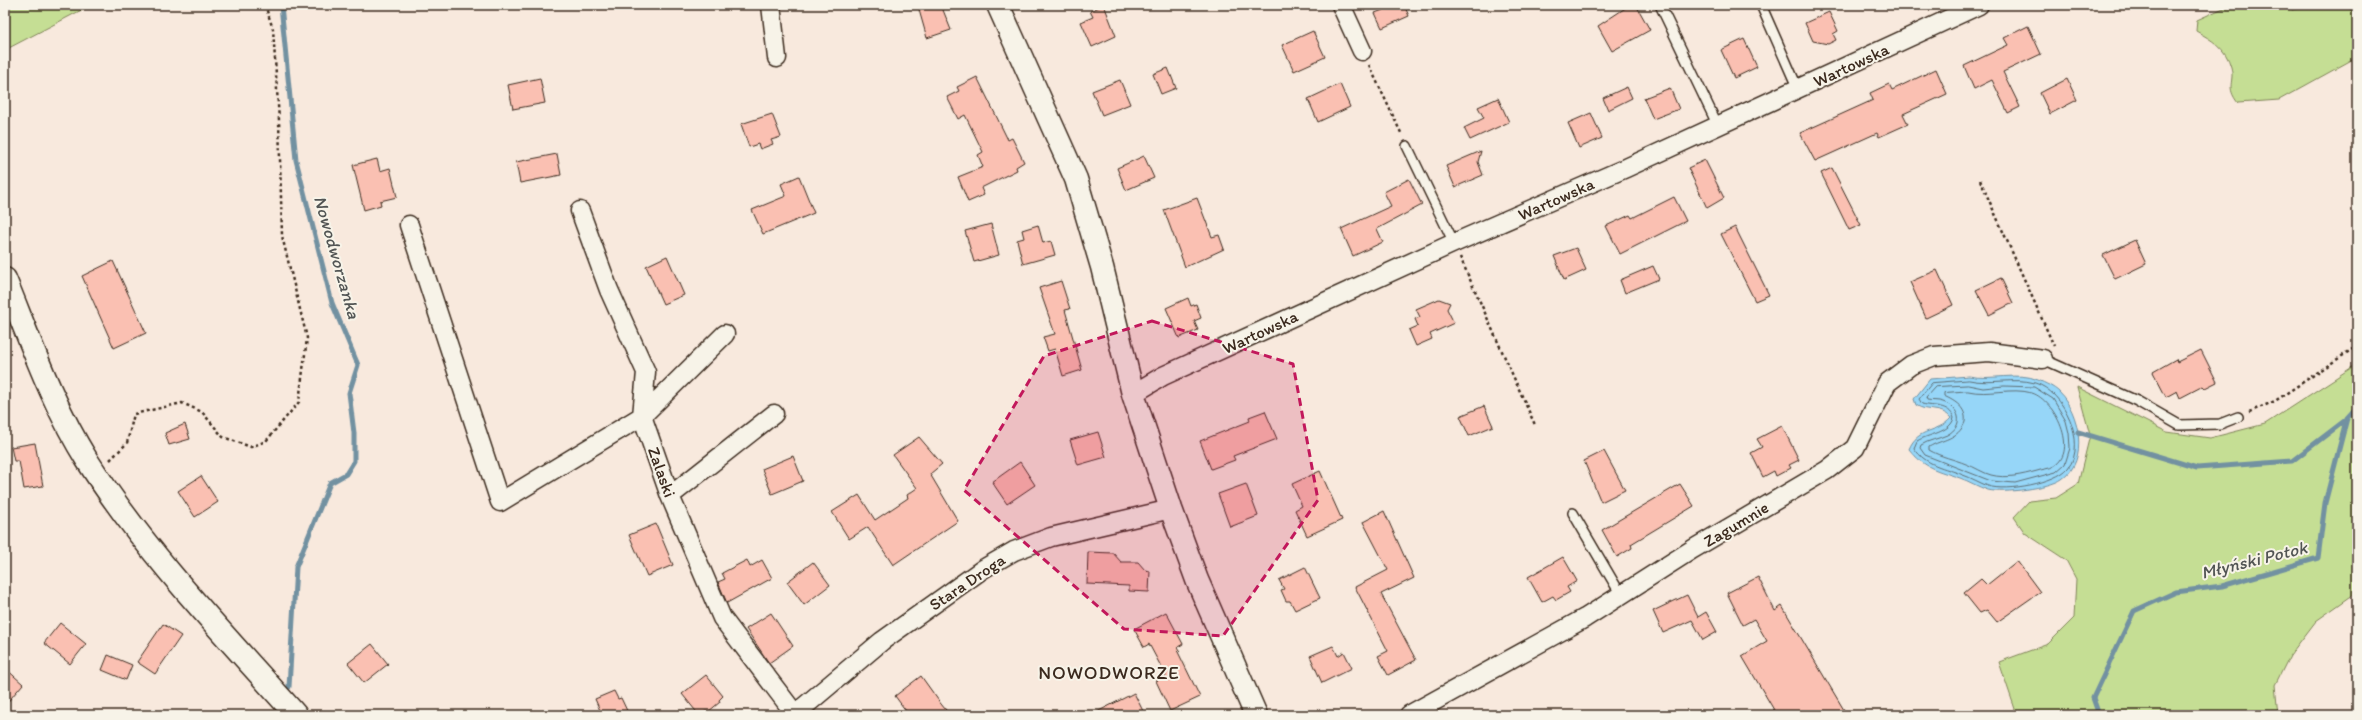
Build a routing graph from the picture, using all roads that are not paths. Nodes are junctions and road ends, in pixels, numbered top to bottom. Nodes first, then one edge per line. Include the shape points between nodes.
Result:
1 (771, 5) edge
2 (998, 5) edge
3 (1341, 5) edge
4 (1660, 5) edge
5 (1761, 5) edge
6 (1979, 5) edge
7 (1362, 51) road end
8 (777, 58) dead end
9 (1798, 89) junction
10 (1718, 126) junction
11 (1407, 146) road end
12 (580, 211) dead end
13 (409, 225) dead end
14 (1454, 243) junction
15 (5, 279) edge
16 (725, 334) dead end
17 (2043, 359) joint
18 (1133, 394) junction
19 (774, 414) dead end
20 (642, 416) junction
21 (2238, 417) road end
22 (670, 496) junction
23 (1171, 509) junction
24 (1573, 513) dead end
25 (1621, 595) junction
26 (296, 715) edge
27 (794, 715) edge
28 (1256, 715) edge
29 (1409, 715) edge

1 - 8 street
2 - 18 street via 1076,179 1102,267
3 - 7 street
4 - 10 lane
5 - 9 lane
6 - 9 street, Wartowska
9 - 10 street, Wartowska
10 - 14 street, Wartowska
11 - 14 lane
12 - 20 street, Zalaski via 609,290 646,372
13 - 20 street via 500,502
14 - 18 street, Wartowska via 1163,376
15 - 26 street via 62,415 97,474 128,519 182,587
16 - 20 street
17 - 21 lane via 2137,401 2179,425 2220,424
17 - 25 street, Zagumnie via 1989,352 1934,356 1910,365 1887,383 1855,448 1827,470
18 - 23 street
19 - 22 street
20 - 22 street, Zalaski
22 - 27 street, Zalaski via 722,618
23 - 27 street, Stara Droga via 1051,537 1014,551 983,569 882,641
23 - 28 street via 1197,580
24 - 25 lane
25 - 29 street, Zagumnie via 1586,618

